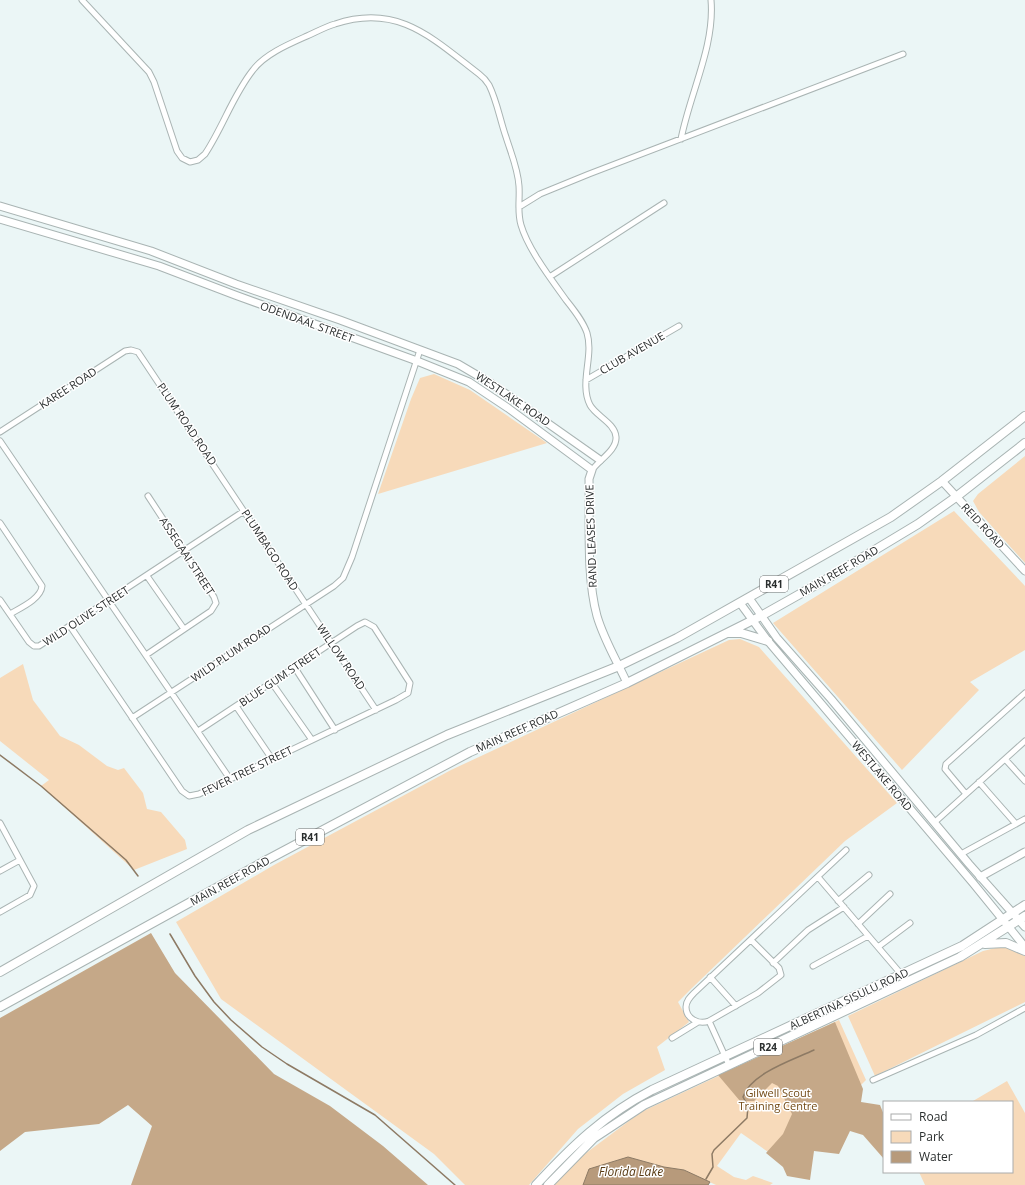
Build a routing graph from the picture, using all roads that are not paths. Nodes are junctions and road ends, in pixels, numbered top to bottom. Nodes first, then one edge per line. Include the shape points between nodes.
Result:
1 (82, 0) edge
2 (711, 0) edge
3 (904, 54) dead end
4 (682, 139) junction
5 (664, 203) dead end
6 (0, 206) edge
7 (519, 207) junction
8 (0, 219) edge
9 (551, 276) junction
10 (679, 326) dead end
11 (420, 350) junction
12 (138, 352) joint
13 (417, 361) junction
14 (586, 380) junction
15 (1025, 416) edge
16 (0, 432) edge
17 (0, 441) edge
18 (1025, 443) edge
19 (600, 460) junction
20 (592, 470) junction
21 (942, 481) junction
22 (148, 496) dead end
23 (235, 496) joint
24 (956, 497) junction
25 (244, 511) junction
26 (0, 523) edge
27 (184, 550) junction
28 (1025, 570) edge
29 (147, 576) junction
30 (749, 598) junction
31 (0, 600) edge
32 (109, 601) junction
33 (740, 603) junction
34 (305, 604) junction
35 (10, 614) junction
36 (761, 616) junction
37 (752, 621) junction
38 (362, 623) joint
39 (70, 626) junction
40 (184, 629) junction
41 (728, 633) junction
42 (768, 641) junction
43 (331, 642) junction
44 (146, 655) junction
45 (619, 666) junction
46 (295, 668) junction
47 (272, 683) junction
48 (627, 683) junction
49 (173, 692) junction
50 (1025, 693) edge
51 (236, 706) junction
52 (376, 710) junction
53 (132, 718) junction
54 (335, 730) junction
55 (198, 732) junction
56 (312, 740) junction
57 (1025, 741) edge
58 (272, 759) junction
59 (1005, 759) junction
60 (230, 779) junction
61 (1025, 781) edge
62 (979, 782) junction
63 (966, 794) junction
64 (1025, 819) edge
65 (935, 822) junction
66 (0, 823) edge
67 (1016, 824) junction
68 (846, 850) dead end
69 (1025, 852) edge
70 (961, 854) junction
71 (20, 860) junction
72 (0, 871) edge
73 (869, 875) dead end
74 (818, 877) junction
75 (980, 877) junction
76 (890, 894) dead end
77 (838, 901) junction
78 (1025, 905) edge
79 (844, 907) junction
80 (0, 912) edge
81 (1013, 913) junction
82 (1022, 918) edge
83 (1004, 920) junction
84 (910, 923) dead end
85 (858, 924) junction
86 (1009, 927) junction
87 (1025, 927) edge
88 (868, 936) junction
89 (751, 940) junction
90 (984, 944) junction
91 (878, 947) junction
92 (1025, 947) edge
93 (1025, 950) edge
94 (773, 963) junction
95 (813, 966) dead end
96 (0, 972) edge
97 (901, 974) junction
98 (710, 977) junction
99 (736, 1006) junction
100 (0, 1007) edge
101 (1025, 1008) edge
102 (698, 1022) junction
103 (709, 1022) junction
104 (672, 1038) dead end
105 (726, 1056) junction
106 (729, 1065) junction
107 (873, 1080) dead end
108 (536, 1185) edge
109 (548, 1185) edge

1 - 7 street, RAND LEASES DRIVE via 149,72 177,151 182,158 190,162 201,159 207,151 242,86 258,63 278,50 335,24 349,21 397,20 414,26 479,74 489,85 517,173
2 - 4 street via 710,36 685,120
3 - 4 street
4 - 7 street via 540,194
5 - 9 street
6 - 11 street, ODENDAAL STREET via 151,250 236,284
7 - 9 street, RAND LEASES DRIVE via 520,223 526,238
8 - 13 street, ODENDAAL STREET via 159,266
9 - 14 street, RAND LEASES DRIVE via 587,332 589,366
10 - 14 street, CLUB AVENUE
11 - 13 street, WILD PLUM ROAD
11 - 19 street, WESTLAKE ROAD via 473,372
12 - 16 street, KAREE ROAD via 125,351
12 - 23 street, PLUM ROAD ROAD
13 - 20 street, ODENDAAL STREET via 487,392
13 - 34 street, WILD PLUM ROAD via 345,574 339,582
14 - 19 street, RAND LEASES DRIVE via 590,405 615,432 614,446
15 - 21 main road, MAIN REEF ROAD / R41
17 - 32 street
18 - 24 main road, MAIN REEF ROAD / R41
19 - 20 street, RAND LEASES DRIVE
20 - 45 street, RAND LEASES DRIVE via 589,493 594,602 600,626
21 - 24 street, REID ROAD
21 - 30 main road, MAIN REEF ROAD / R41 via 876,526
22 - 27 street, ASSEGAAI STREET
23 - 25 street, PLUMBAGO ROAD
24 - 28 street, REID ROAD
24 - 36 main road, MAIN REEF ROAD / R41 via 867,556
25 - 27 street, WILD OLIVE STREET
25 - 34 street, PLUMBAGO ROAD
26 - 35 street via 42,586 38,596
27 - 29 street, WILD OLIVE STREET
27 - 40 street, ASSEGAAI STREET via 216,603 211,611
29 - 32 street, WILD OLIVE STREET
29 - 40 street
30 - 33 main road, MAIN REEF ROAD / R41
30 - 36 street, WESTLAKE ROAD
31 - 35 street, WILD OLIVE STREET
32 - 39 street, WILD OLIVE STREET
32 - 44 street
33 - 37 street, WESTLAKE ROAD
33 - 45 main road, MAIN REEF ROAD / R41
34 - 43 street, WILLOW ROAD
34 - 49 street, WILD PLUM ROAD
35 - 39 street, WILD OLIVE STREET via 34,646 43,645
36 - 37 main road, MAIN REEF ROAD / R41
36 - 65 street, WESTLAKE ROAD
37 - 41 main road, MAIN REEF ROAD / R41
37 - 42 street, WESTLAKE ROAD
38 - 43 street, BLUE GUM STREET
38 - 52 street, FEVER TREE STREET via 372,625 410,683 410,690 406,695
39 - 53 street, FEVER TREE STREET
40 - 44 street, ASSEGAAI STREET
41 - 42 main road via 741,633
41 - 48 main road, MAIN REEF ROAD / R41
42 - 83 street, WESTLAKE ROAD
43 - 46 street, BLUE GUM STREET
43 - 52 street, WILLOW ROAD
44 - 49 street
45 - 48 street, RAND LEASES DRIVE
45 - 96 main road, MAIN REEF ROAD / R41 via 447,735 262,823
46 - 47 street, BLUE GUM STREET
46 - 54 street
47 - 51 street, BLUE GUM STREET
47 - 56 street
48 - 100 main road, MAIN REEF ROAD / R41 via 470,752
49 - 53 street, WILD PLUM ROAD
49 - 55 street
50 - 63 street via 946,764 945,769
51 - 55 street, BLUE GUM STREET
51 - 58 street
52 - 54 street, FEVER TREE STREET
53 - 60 street, FEVER TREE STREET via 186,794 193,796
54 - 56 street, FEVER TREE STREET
55 - 60 street
56 - 58 street, FEVER TREE STREET
57 - 59 street
58 - 60 street, FEVER TREE STREET
59 - 61 street
59 - 62 street
62 - 63 street
62 - 67 street
63 - 65 street
64 - 67 street
65 - 70 street, WESTLAKE ROAD
66 - 71 street
67 - 70 street
68 - 74 street
69 - 75 street
70 - 75 street, WESTLAKE ROAD
71 - 72 street
71 - 80 street via 34,886 31,894
73 - 77 street
74 - 77 street
74 - 89 street
75 - 81 street, WESTLAKE ROAD
76 - 85 street
77 - 79 street
78 - 81 main road, ALBERTINA SISULU ROAD / R24
79 - 85 street
79 - 94 street via 808,930
81 - 82 street, WESTLAKE ROAD
81 - 83 main road, ALBERTINA SISULU ROAD / R24
82 - 86 main road, ALBERTINA SISULU ROAD / R24
82 - 87 street, WESTLAKE ROAD
83 - 86 street, WESTLAKE ROAD
83 - 97 main road, ALBERTINA SISULU ROAD / R24 via 962,946
84 - 91 street
85 - 88 street
86 - 90 main road, ALBERTINA SISULU ROAD / R24
86 - 92 street, WESTLAKE ROAD
88 - 91 street
88 - 95 street
89 - 94 street
89 - 98 street
90 - 93 main road via 1006,943
90 - 106 main road, ALBERTINA SISULU ROAD / R24
91 - 97 street
94 - 99 street via 781,970 780,976
97 - 105 main road, ALBERTINA SISULU ROAD / R24
98 - 99 street
98 - 102 street via 686,1004 688,1013
99 - 103 street
101 - 107 street via 976,1035
102 - 103 street
102 - 104 street
103 - 105 street
105 - 106 street
105 - 108 main road, ALBERTINA SISULU ROAD / R24 via 624,1104 583,1136
106 - 109 main road, ALBERTINA SISULU ROAD / R24 via 654,1099 618,1120 594,1138

